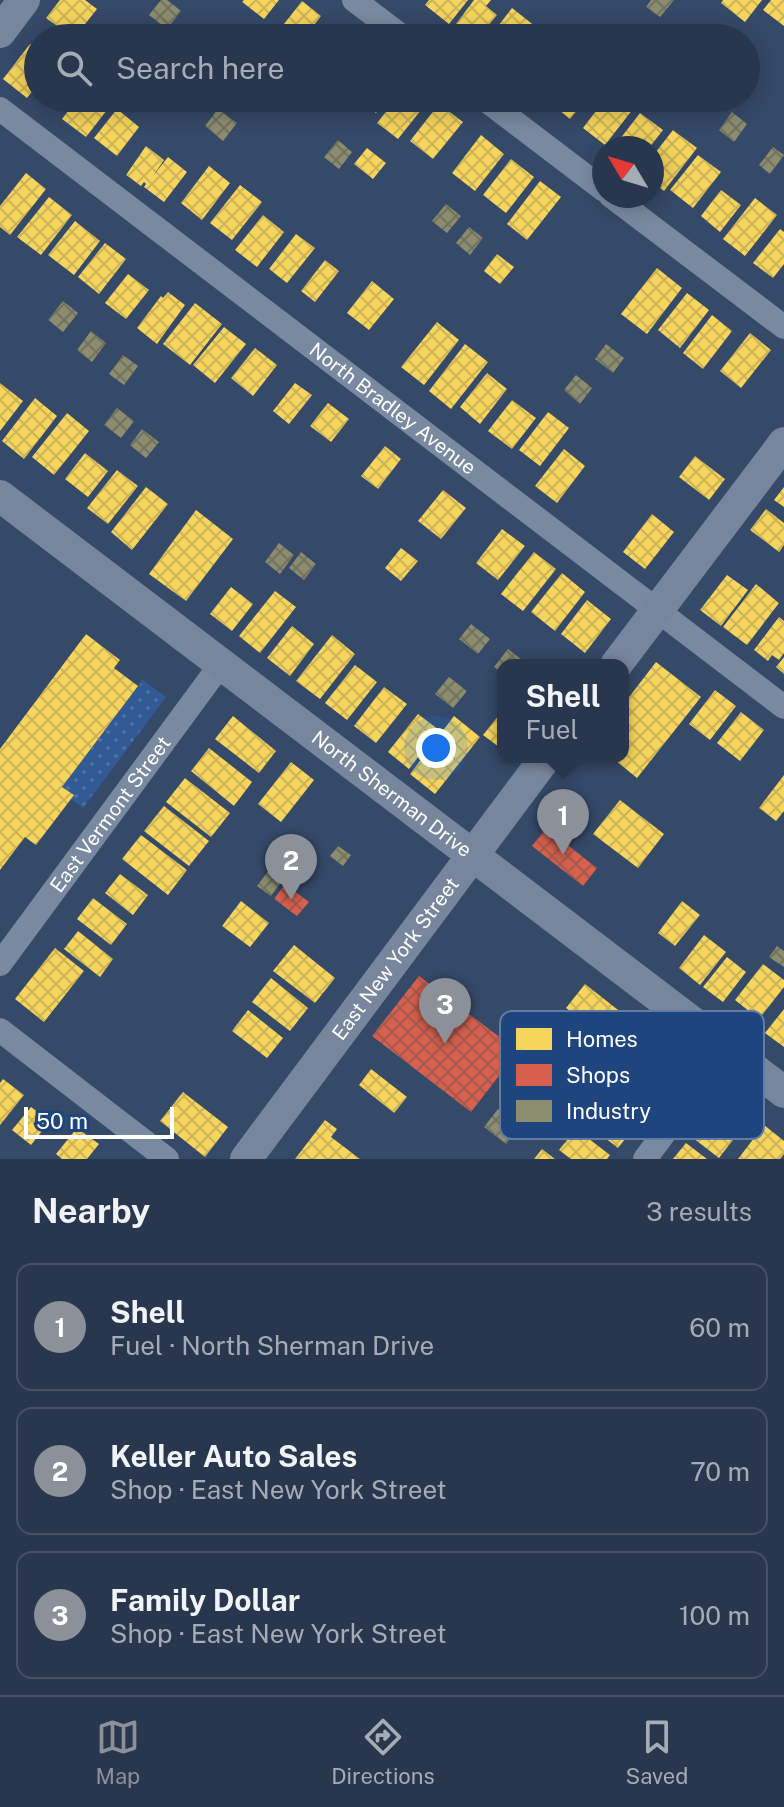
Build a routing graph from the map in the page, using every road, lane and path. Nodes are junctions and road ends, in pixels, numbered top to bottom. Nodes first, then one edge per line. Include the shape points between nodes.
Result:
1 (24, 0) edge
2 (354, 0) edge
3 (386, 24) edge
4 (0, 32) edge
5 (0, 109) edge
6 (501, 112) edge
7 (592, 181) edge
8 (627, 208) edge
9 (784, 327) edge
10 (784, 443) edge
11 (0, 496) edge
12 (657, 610) junction
13 (620, 659) edge
14 (221, 664) junction
15 (784, 707) edge
16 (541, 763) edge
17 (472, 855) junction
18 (0, 964) edge
19 (677, 1011) edge
20 (0, 1030) edge
21 (764, 1077) edge
22 (784, 1092) edge
23 (660, 1139) edge
24 (167, 1159) edge
25 (246, 1159) edge
26 (645, 1159) edge

1 - 4 main road
2 - 3 street
5 - 12 street, North Bradley Avenue
6 - 7 street
8 - 9 street
10 - 12 main road
11 - 14 main road, North Sherman Drive
12 - 13 main road
12 - 15 street, North Bradley Avenue
14 - 17 main road, North Sherman Drive
14 - 18 street, East Vermont Street
16 - 17 main road, East New York Street
17 - 19 main road, North Sherman Drive
17 - 25 main road, East New York Street
20 - 24 street
21 - 22 main road, North Sherman Drive
23 - 26 street

